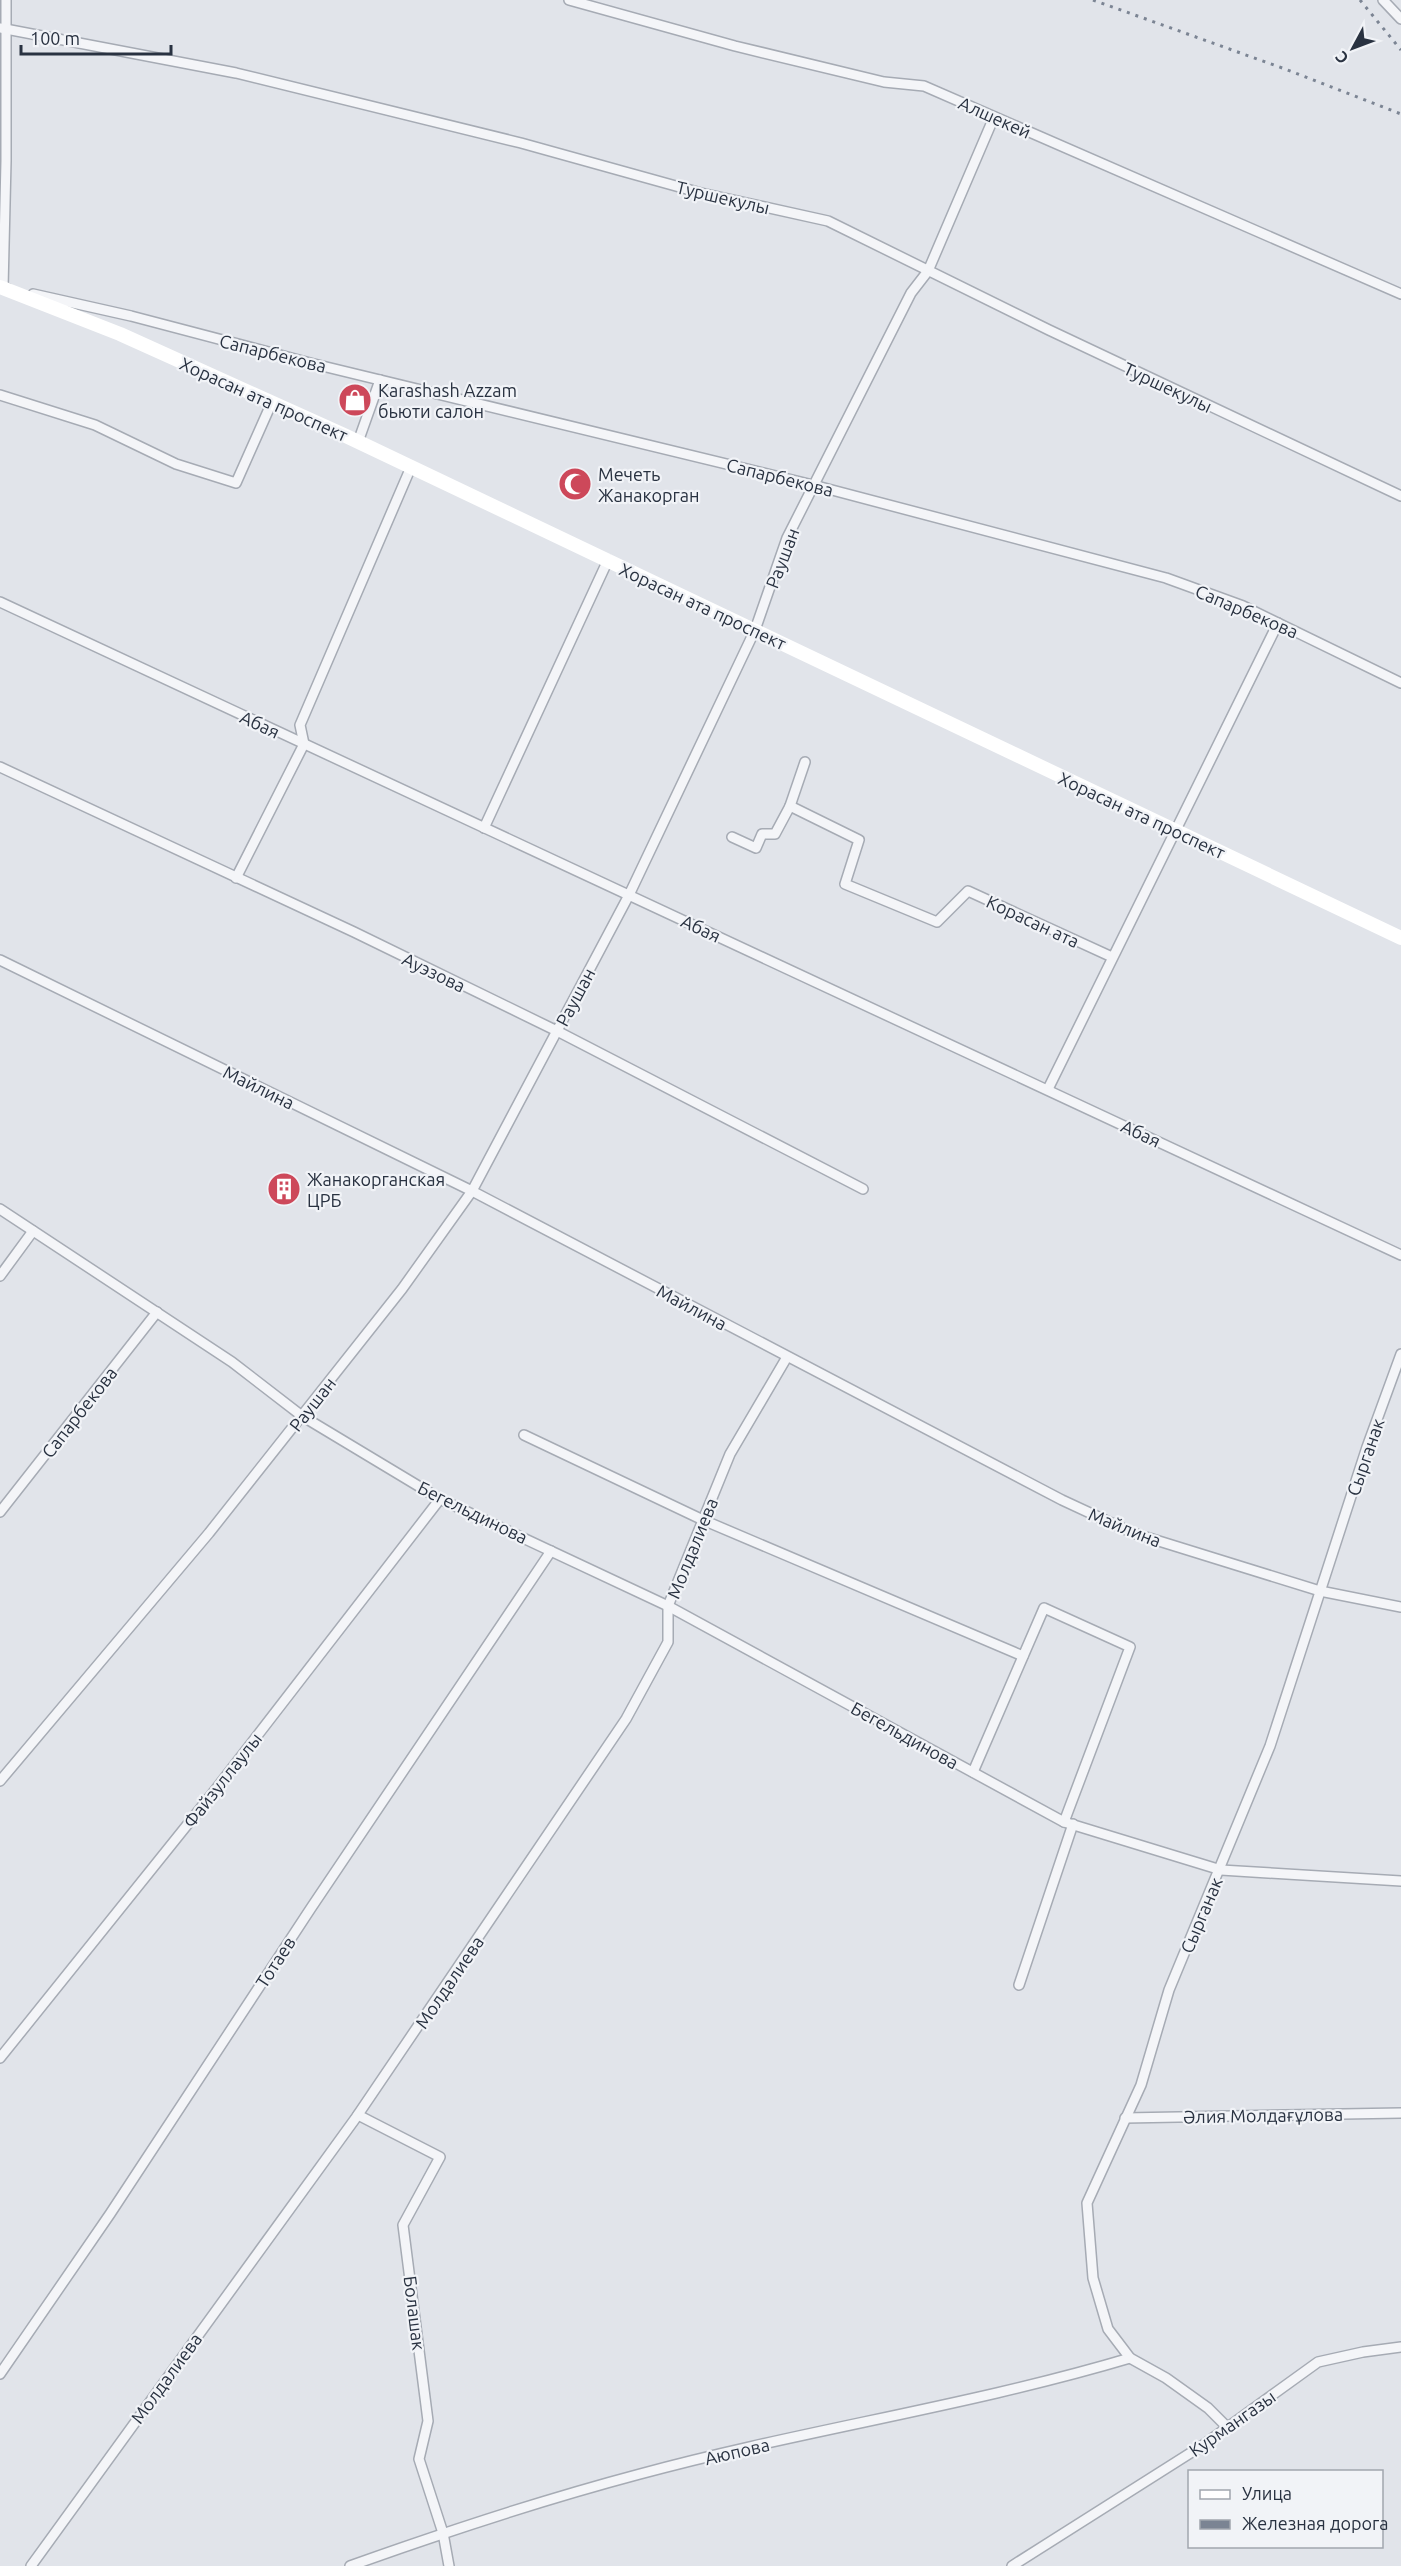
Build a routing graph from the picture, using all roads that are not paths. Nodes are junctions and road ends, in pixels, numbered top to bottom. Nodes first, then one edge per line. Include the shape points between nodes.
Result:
1 (6, 0) edge
2 (569, 0) edge
3 (1383, 0) edge
4 (1401, 19) edge
5 (2, 28) edge
6 (994, 117) junction
7 (928, 271) junction
8 (1, 287) edge
9 (1401, 294) edge
10 (380, 380) junction
11 (0, 396) edge
12 (272, 402) junction
13 (358, 442) junction
14 (411, 467) junction
15 (813, 485) junction
16 (1401, 496) edge
17 (608, 560) junction
18 (0, 602) edge
19 (1278, 623) junction
20 (755, 630) junction
21 (1401, 683) edge
22 (304, 744) junction
23 (805, 762) dead end
24 (0, 767) edge
25 (790, 806) junction
26 (484, 828) junction
27 (1174, 830) junction
28 (732, 837) dead end
29 (236, 878) junction
30 (630, 895) junction
31 (1401, 938) edge
32 (1112, 957) junction
33 (0, 960) edge
34 (557, 1032) junction
35 (1048, 1089) junction
36 (863, 1189) dead end
37 (472, 1191) junction
38 (0, 1209) edge
39 (33, 1231) junction
40 (1401, 1255) edge
41 (0, 1276) edge
42 (157, 1312) junction
43 (1401, 1354) edge
44 (787, 1357) junction
45 (302, 1416) junction
46 (524, 1435) dead end
47 (440, 1499) junction
48 (0, 1512) edge
49 (703, 1520) junction
50 (551, 1551) junction
51 (1320, 1591) junction
52 (668, 1606) junction
53 (1401, 1606) edge
54 (1023, 1656) junction
55 (973, 1772) junction
56 (0, 1781) edge
57 (1069, 1823) junction
58 (1221, 1869) junction
59 (1401, 1881) edge
60 (1019, 1985) dead end
61 (0, 2058) edge
62 (1401, 2113) edge
63 (358, 2115) junction
64 (1125, 2118) junction
65 (1401, 2347) edge
66 (1130, 2358) junction
67 (0, 2374) edge
68 (1227, 2427) junction
69 (443, 2533) junction
70 (31, 2566) edge
71 (350, 2566) edge
72 (449, 2566) edge
73 (1012, 2566) edge

1 - 5 street
2 - 6 street, Алшекей via 735,46 884,82 924,86
3 - 4 street
5 - 7 street, Туршекулы via 236,73 521,143 701,193 828,221
5 - 8 street via 6,161
6 - 7 street, Раушан
6 - 9 street, Алшекей
7 - 15 street, Раушан via 911,293
7 - 16 street, Туршекулы
8 - 10 street, Сапарбекова
8 - 12 main road, Хорасан ата проспект via 120,334
10 - 13 street
10 - 15 street, Сапарбекова
11 - 12 street via 95,425 176,464 236,483
12 - 13 main road, Хорасан ата проспект
13 - 14 main road, Хорасан ата проспект
14 - 17 main road, Хорасан ата проспект
14 - 22 street via 300,725
15 - 19 street, Сапарбекова via 1166,578
15 - 20 street, Раушан via 788,538
17 - 20 main road, Хорасан ата проспект
17 - 26 street
18 - 22 street, Абая
19 - 21 street, Сапарбекова
19 - 27 street
20 - 27 main road, Хорасан ата проспект
20 - 30 street, Раушан
22 - 26 street, Абая
22 - 29 street
23 - 25 street
24 - 29 street, Ауэзова
25 - 28 street via 775,834 762,834 756,848
25 - 32 street, Корасан ата via 859,840 844,884 937,922 968,891
26 - 30 street, Абая
27 - 31 main road, Хорасан ата проспект
27 - 32 street
29 - 34 street, Ауэзова
30 - 34 street, Раушан
30 - 35 street, Абая
32 - 35 street
33 - 37 street, Майлина
34 - 36 street, Ауэзова
34 - 37 street, Раушан
35 - 40 street, Абая
37 - 44 street, Майлина
37 - 45 street, Раушан via 402,1289
38 - 39 street, Бегельдинова
39 - 41 street
39 - 42 street, Бегельдинова
42 - 45 street, Бегельдинова via 232,1362
42 - 48 street, Сапарбекова
43 - 51 street, Сырганак
44 - 49 street, Молдалиева via 729,1454
44 - 51 street, Майлина via 1133,1533
45 - 47 street, Бегельдинова
45 - 56 street, Раушан
46 - 49 street
47 - 50 street, Бегельдинова
47 - 61 street, Файзуллаулы via 216,1790
49 - 52 street, Молдалиева
49 - 54 street
50 - 52 street, Бегельдинова
50 - 67 street, Тотаев
51 - 53 street, Майлина
51 - 58 street, Сырганак via 1270,1746
52 - 55 street, Бегельдинова
52 - 63 street, Молдалиева via 668,1641 626,1719
54 - 55 street, Бегельдинова
54 - 57 street, Бегельдинова via 1044,1608 1130,1647
55 - 57 street, Бегельдинова
57 - 58 street, Бегельдинова
57 - 60 street, Бегельдинова
58 - 59 street, Бегельдинова
58 - 64 street, Сырганак via 1168,1989 1141,2085
62 - 64 street, Әлия Молдағұлова
63 - 69 street, Болашак via 440,2157 403,2225 428,2421 419,2459
63 - 70 street, Молдалиева
64 - 66 street, Сырганак via 1087,2202 1093,2278 1108,2329
65 - 68 street, Курмангазы via 1318,2362
66 - 68 street, Сырганак via 1166,2378
66 - 69 street, Аюпова via 1047,2382 640,2474
68 - 73 street, Курмангазы
69 - 71 street, Аюпова
69 - 72 street, Болашак

